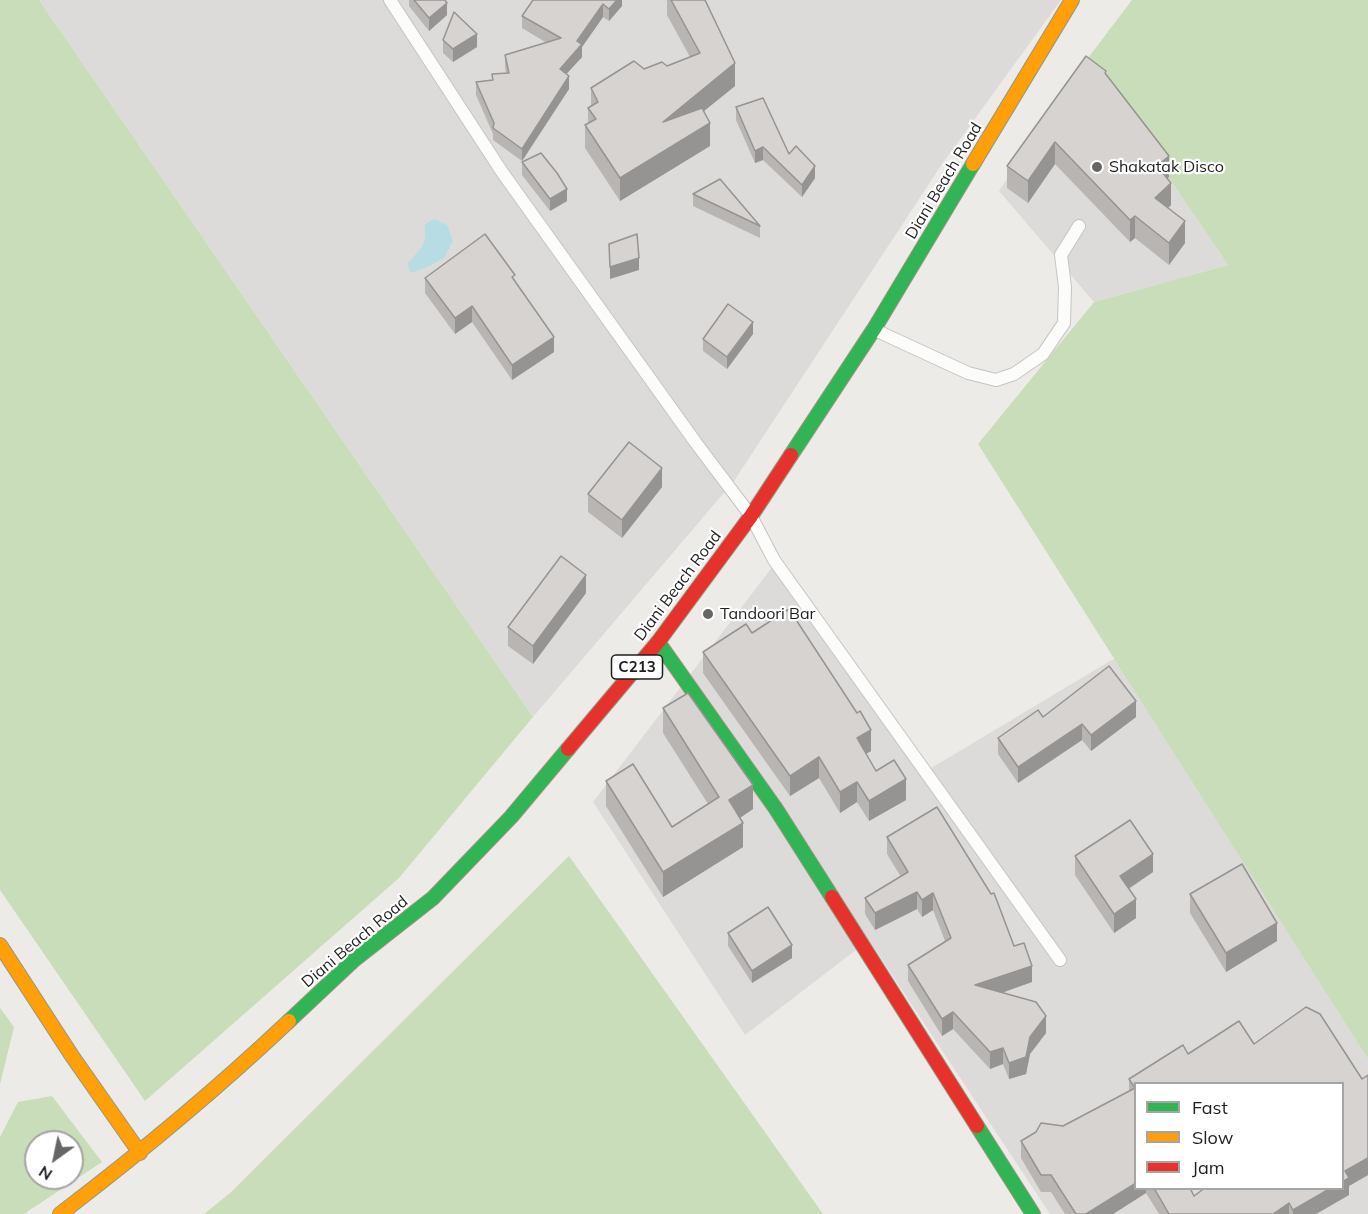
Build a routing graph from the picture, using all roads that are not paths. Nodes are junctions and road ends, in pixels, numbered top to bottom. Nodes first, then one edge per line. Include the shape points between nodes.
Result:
1 (390, 0) edge
2 (1071, 0) edge
3 (1079, 226) dead end
4 (874, 329) junction
5 (751, 516) junction
6 (658, 642) junction
7 (0, 945) edge
8 (1060, 960) dead end
9 (140, 1153) junction
10 (60, 1214) edge
11 (1033, 1214) edge

1 - 5 lane via 502,172
2 - 4 main road, Diani Beach Road / C213
3 - 4 lane via 1061,255 1064,323 1044,354 1014,374 996,380 968,373
4 - 5 main road, Diani Beach Road / C213
5 - 6 main road, Diani Beach Road / C213
5 - 8 lane via 774,560
6 - 9 main road, Diani Beach Road / C213 via 511,817 433,898 354,960 237,1070
6 - 11 main road via 776,809
7 - 9 main road
9 - 10 main road, Diani Beach Road / C213

